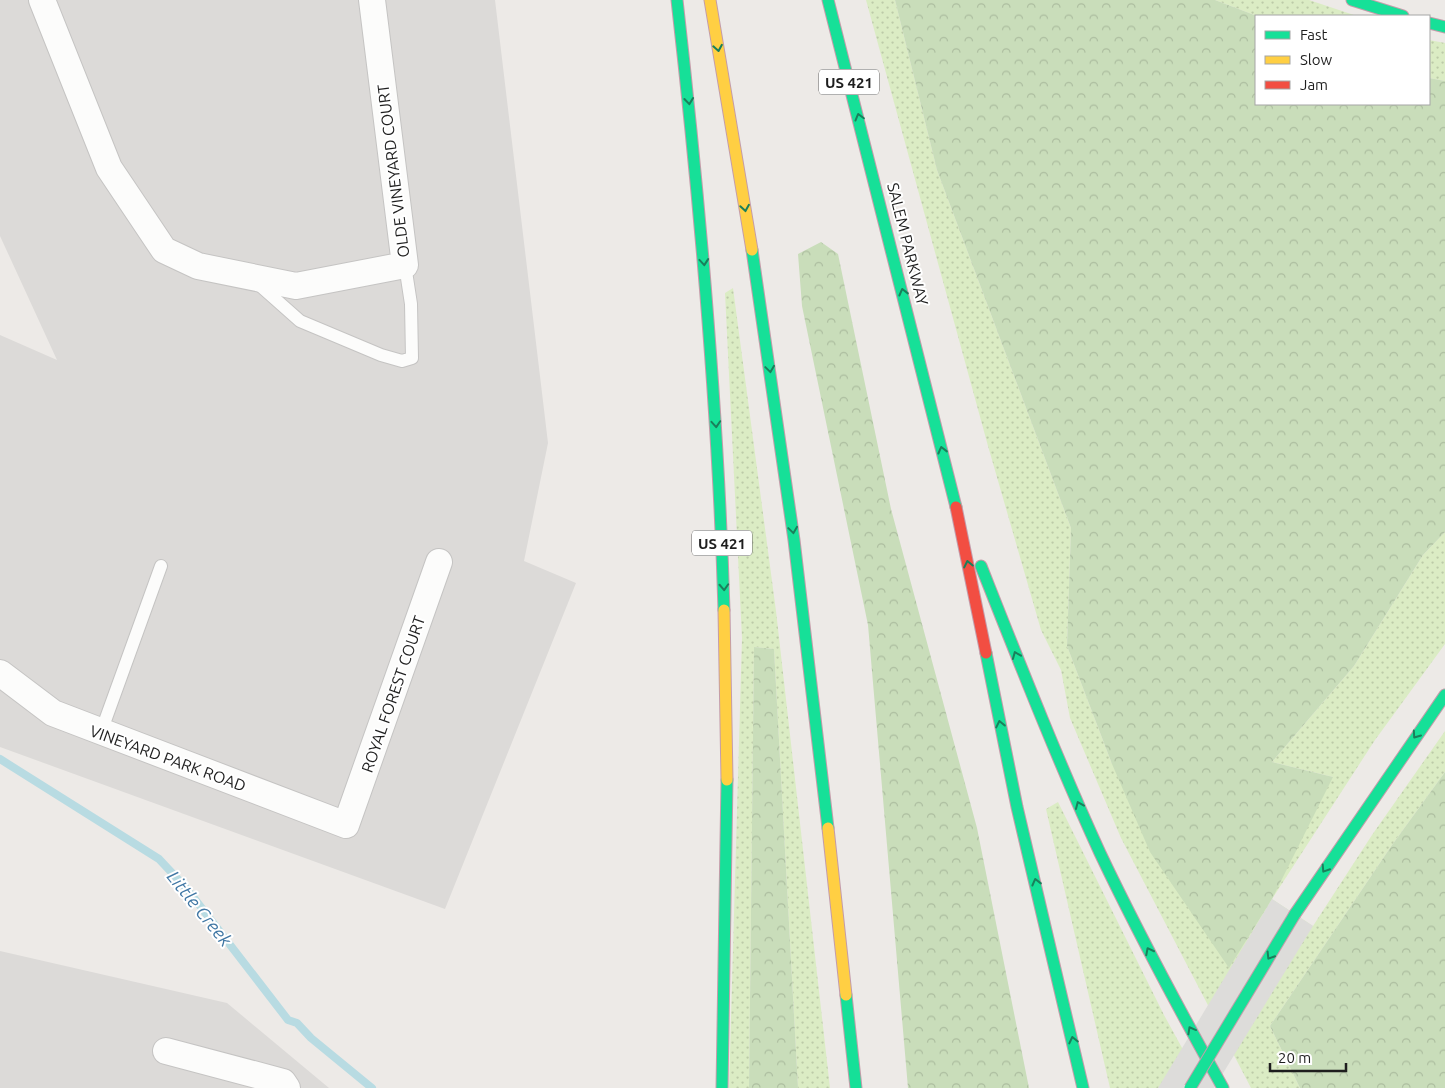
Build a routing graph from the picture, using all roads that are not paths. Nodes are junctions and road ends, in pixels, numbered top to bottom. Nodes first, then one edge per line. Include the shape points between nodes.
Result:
1 (42, 0) edge
2 (372, 0) edge
3 (677, 0) edge
4 (710, 0) edge
5 (828, 0) edge
6 (1352, 0) edge
7 (1400, 15) edge
8 (1430, 23) edge
9 (1445, 27) edge
10 (405, 265) junction
11 (250, 277) junction
12 (954, 497) junction
13 (439, 562) dead end
14 (161, 566) dead end
15 (0, 673) edge
16 (1445, 695) edge
17 (101, 732) junction
18 (346, 825) joint
19 (166, 1050) dead end
20 (287, 1088) edge
21 (722, 1088) edge
22 (856, 1088) edge
23 (1083, 1088) edge
24 (1190, 1088) edge
25 (1223, 1088) edge

1 - 11 street, OLDE VINEYARD COURT via 109,168 164,250 198,266
2 - 10 street, OLDE VINEYARD COURT
3 -> 21 highway, US 421 via 709,316 724,585 728,874
4 -> 22 highway via 794,539
12 -> 5 highway, SALEM PARKWAY / US 421
6 - 7 highway
8 - 9 highway
10 - 11 street, OLDE VINEYARD COURT via 296,286
10 - 11 lane via 412,304 412,358 402,361 300,321
23 -> 12 highway, US 421 via 1018,807
25 -> 12 highway via 1135,923 1085,819 1038,711
13 - 18 street, ROYAL FOREST COURT
14 - 17 lane
15 - 17 street, VINEYARD PARK ROAD via 53,713
16 -> 24 highway, bridge via 1295,914
17 - 18 street, VINEYARD PARK ROAD
19 - 20 street via 283,1082

